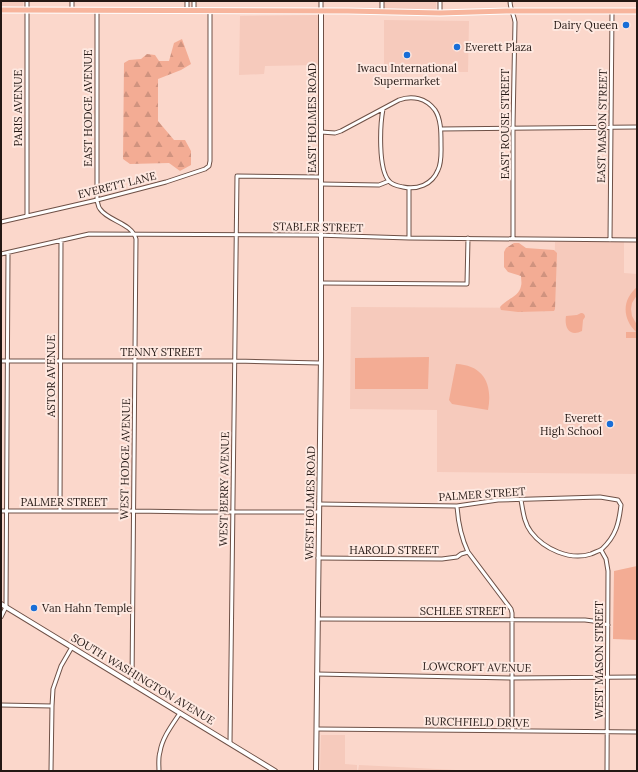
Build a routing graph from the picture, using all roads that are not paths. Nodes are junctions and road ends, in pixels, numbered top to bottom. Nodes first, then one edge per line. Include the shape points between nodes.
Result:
1 (27, 1) edge
2 (72, 1) edge
3 (187, 1) edge
4 (194, 1) edge
5 (322, 1) edge
6 (382, 1) edge
7 (440, 1) edge
8 (510, 1) edge
9 (1, 10) edge
10 (27, 10) junction
11 (72, 10) junction
12 (97, 10) junction
13 (186, 11) junction
14 (194, 11) junction
15 (210, 11) junction
16 (321, 11) junction
17 (637, 11) edge
18 (382, 12) junction
19 (512, 12) junction
20 (612, 12) junction
21 (440, 13) junction
22 (383, 109) junction
23 (610, 127) junction
24 (637, 127) edge
25 (514, 129) junction
26 (441, 130) junction
27 (321, 132) junction
28 (321, 177) junction
29 (389, 181) junction
30 (322, 184) junction
31 (409, 188) junction
32 (97, 200) junction
33 (27, 216) junction
34 (1, 222) edge
35 (135, 235) junction
36 (236, 235) junction
37 (321, 236) junction
38 (409, 238) junction
39 (468, 238) junction
40 (513, 238) junction
41 (61, 240) junction
42 (610, 240) junction
43 (637, 240) edge
44 (8, 253) junction
45 (1, 254) edge
46 (321, 283) junction
47 (1, 361) edge
48 (8, 361) junction
49 (60, 361) junction
50 (135, 361) junction
51 (235, 361) junction
52 (320, 363) junction
53 (521, 500) junction
54 (319, 504) junction
55 (457, 506) junction
56 (1, 511) edge
57 (7, 511) junction
58 (60, 511) junction
59 (133, 511) junction
60 (233, 512) junction
61 (319, 512) junction
62 (601, 550) junction
63 (468, 552) junction
64 (318, 558) junction
65 (1, 604) edge
66 (6, 607) junction
67 (1, 617) edge
68 (318, 619) junction
69 (512, 620) junction
70 (608, 625) junction
71 (72, 647) junction
72 (317, 674) junction
73 (608, 677) junction
74 (637, 677) edge
75 (512, 678) junction
76 (132, 683) junction
77 (1, 705) edge
78 (52, 706) junction
79 (180, 713) junction
80 (317, 729) junction
81 (513, 731) junction
82 (608, 732) junction
83 (637, 732) edge
84 (230, 743) junction
85 (51, 771) edge
86 (159, 771) edge
87 (274, 771) edge
88 (316, 771) edge
89 (607, 771) edge

1 - 10 street, PARIS AVENUE
2 - 11 street
3 - 13 street
4 - 14 street
5 - 16 street, EAST HOLMES ROAD
6 - 18 street
7 - 21 street
8 - 19 street, EAST ROUSE STREET
9 - 10 main road
10 - 11 main road
10 - 33 street, PARIS AVENUE
11 - 12 main road
12 - 13 main road
12 - 32 street, EAST HODGE AVENUE
13 - 14 main road
14 - 15 main road
15 - 16 main road
15 - 32 street, EVERETT LANE via 209,166 166,182
16 - 18 main road
16 - 27 street, EAST HOLMES ROAD
17 - 20 main road
18 - 21 main road
19 - 20 main road
19 - 21 main road
19 - 25 street, EAST ROUSE STREET via 515,18
20 - 23 street, EAST MASON STREET
22 - 26 street via 406,97 413,97 428,103 435,110
22 - 27 street via 341,131
22 - 29 street via 382,165
23 - 24 street
23 - 25 street
23 - 42 street, EAST MASON STREET
25 - 26 street
25 - 40 street, EAST ROUSE STREET
26 - 31 street via 438,171 423,186
27 - 28 street, EAST HOLMES ROAD
28 - 30 street, EAST HOLMES ROAD
28 - 36 street, WEST BERRY AVENUE via 237,176
29 - 30 street via 379,185
29 - 31 street
30 - 37 street, EAST HOLMES ROAD
31 - 38 street
32 - 33 street, EVERETT LANE
32 - 35 street via 100,210
33 - 34 street, EVERETT LANE
35 - 36 street, STABLER STREET
35 - 41 street, STABLER STREET via 89,234
35 - 50 street, WEST HODGE AVENUE
36 - 37 street, STABLER STREET
36 - 51 street, WEST BERRY AVENUE
37 - 38 street, STABLER STREET
37 - 46 street, WEST HOLMES ROAD
38 - 39 street, STABLER STREET
39 - 40 street, STABLER STREET
39 - 46 street via 467,284
40 - 42 street, STABLER STREET
41 - 44 street, STABLER STREET
41 - 49 street, ASTOR AVENUE
42 - 43 street, STABLER STREET
44 - 45 street, STABLER STREET
44 - 48 street
46 - 52 street, WEST HOLMES ROAD
47 - 48 street, TENNY STREET
48 - 49 street, TENNY STREET
48 - 57 street
49 - 50 street, TENNY STREET
49 - 58 street, ASTOR AVENUE
50 - 51 street, TENNY STREET
50 - 59 street, WEST HODGE AVENUE
51 - 52 street, TENNY STREET
51 - 60 street, WEST BERRY AVENUE
52 - 54 street, WEST HOLMES ROAD
53 - 55 street, PALMER STREET via 498,500
53 - 62 street via 524,518 530,531 548,547 570,556 586,555
53 - 62 street, PALMER STREET via 600,497 618,500 621,505 619,523
54 - 55 street, PALMER STREET
54 - 61 street, WEST HOLMES ROAD
55 - 63 street via 463,542
56 - 57 street, PALMER STREET
57 - 58 street, PALMER STREET
57 - 66 street
58 - 59 street, PALMER STREET
59 - 60 street, PALMER STREET
59 - 76 street, WEST HODGE AVENUE
60 - 61 street, PALMER STREET
60 - 84 street, WEST BERRY AVENUE
61 - 64 street, WEST HOLMES ROAD
62 - 70 street, WEST MASON STREET via 608,571
63 - 64 street, HAROLD STREET via 442,559
63 - 69 street via 511,608
64 - 68 street, WEST HOLMES ROAD
65 - 66 street, SOUTH WASHINGTON AVENUE
66 - 67 street
66 - 71 street, SOUTH WASHINGTON AVENUE
68 - 69 street, SCHLEE STREET
68 - 72 street, WEST HOLMES ROAD
69 - 70 street, SCHLEE STREET via 585,620
69 - 75 street
70 - 73 street, WEST MASON STREET
71 - 76 street, SOUTH WASHINGTON AVENUE
71 - 78 street via 57,674
72 - 75 street, LOWCROFT AVENUE
72 - 80 street, WEST HOLMES ROAD
73 - 74 street, LOWCROFT AVENUE
73 - 75 street, LOWCROFT AVENUE
73 - 82 street, WEST MASON STREET
75 - 81 street
76 - 79 street, SOUTH WASHINGTON AVENUE
77 - 78 street
78 - 85 street
79 - 84 street, SOUTH WASHINGTON AVENUE
79 - 86 street via 163,742
80 - 81 street, BURCHFIELD DRIVE
80 - 88 street, WEST HOLMES ROAD
81 - 82 street, BURCHFIELD DRIVE
82 - 83 street, BURCHFIELD DRIVE
82 - 89 street, WEST MASON STREET
84 - 87 street, SOUTH WASHINGTON AVENUE

